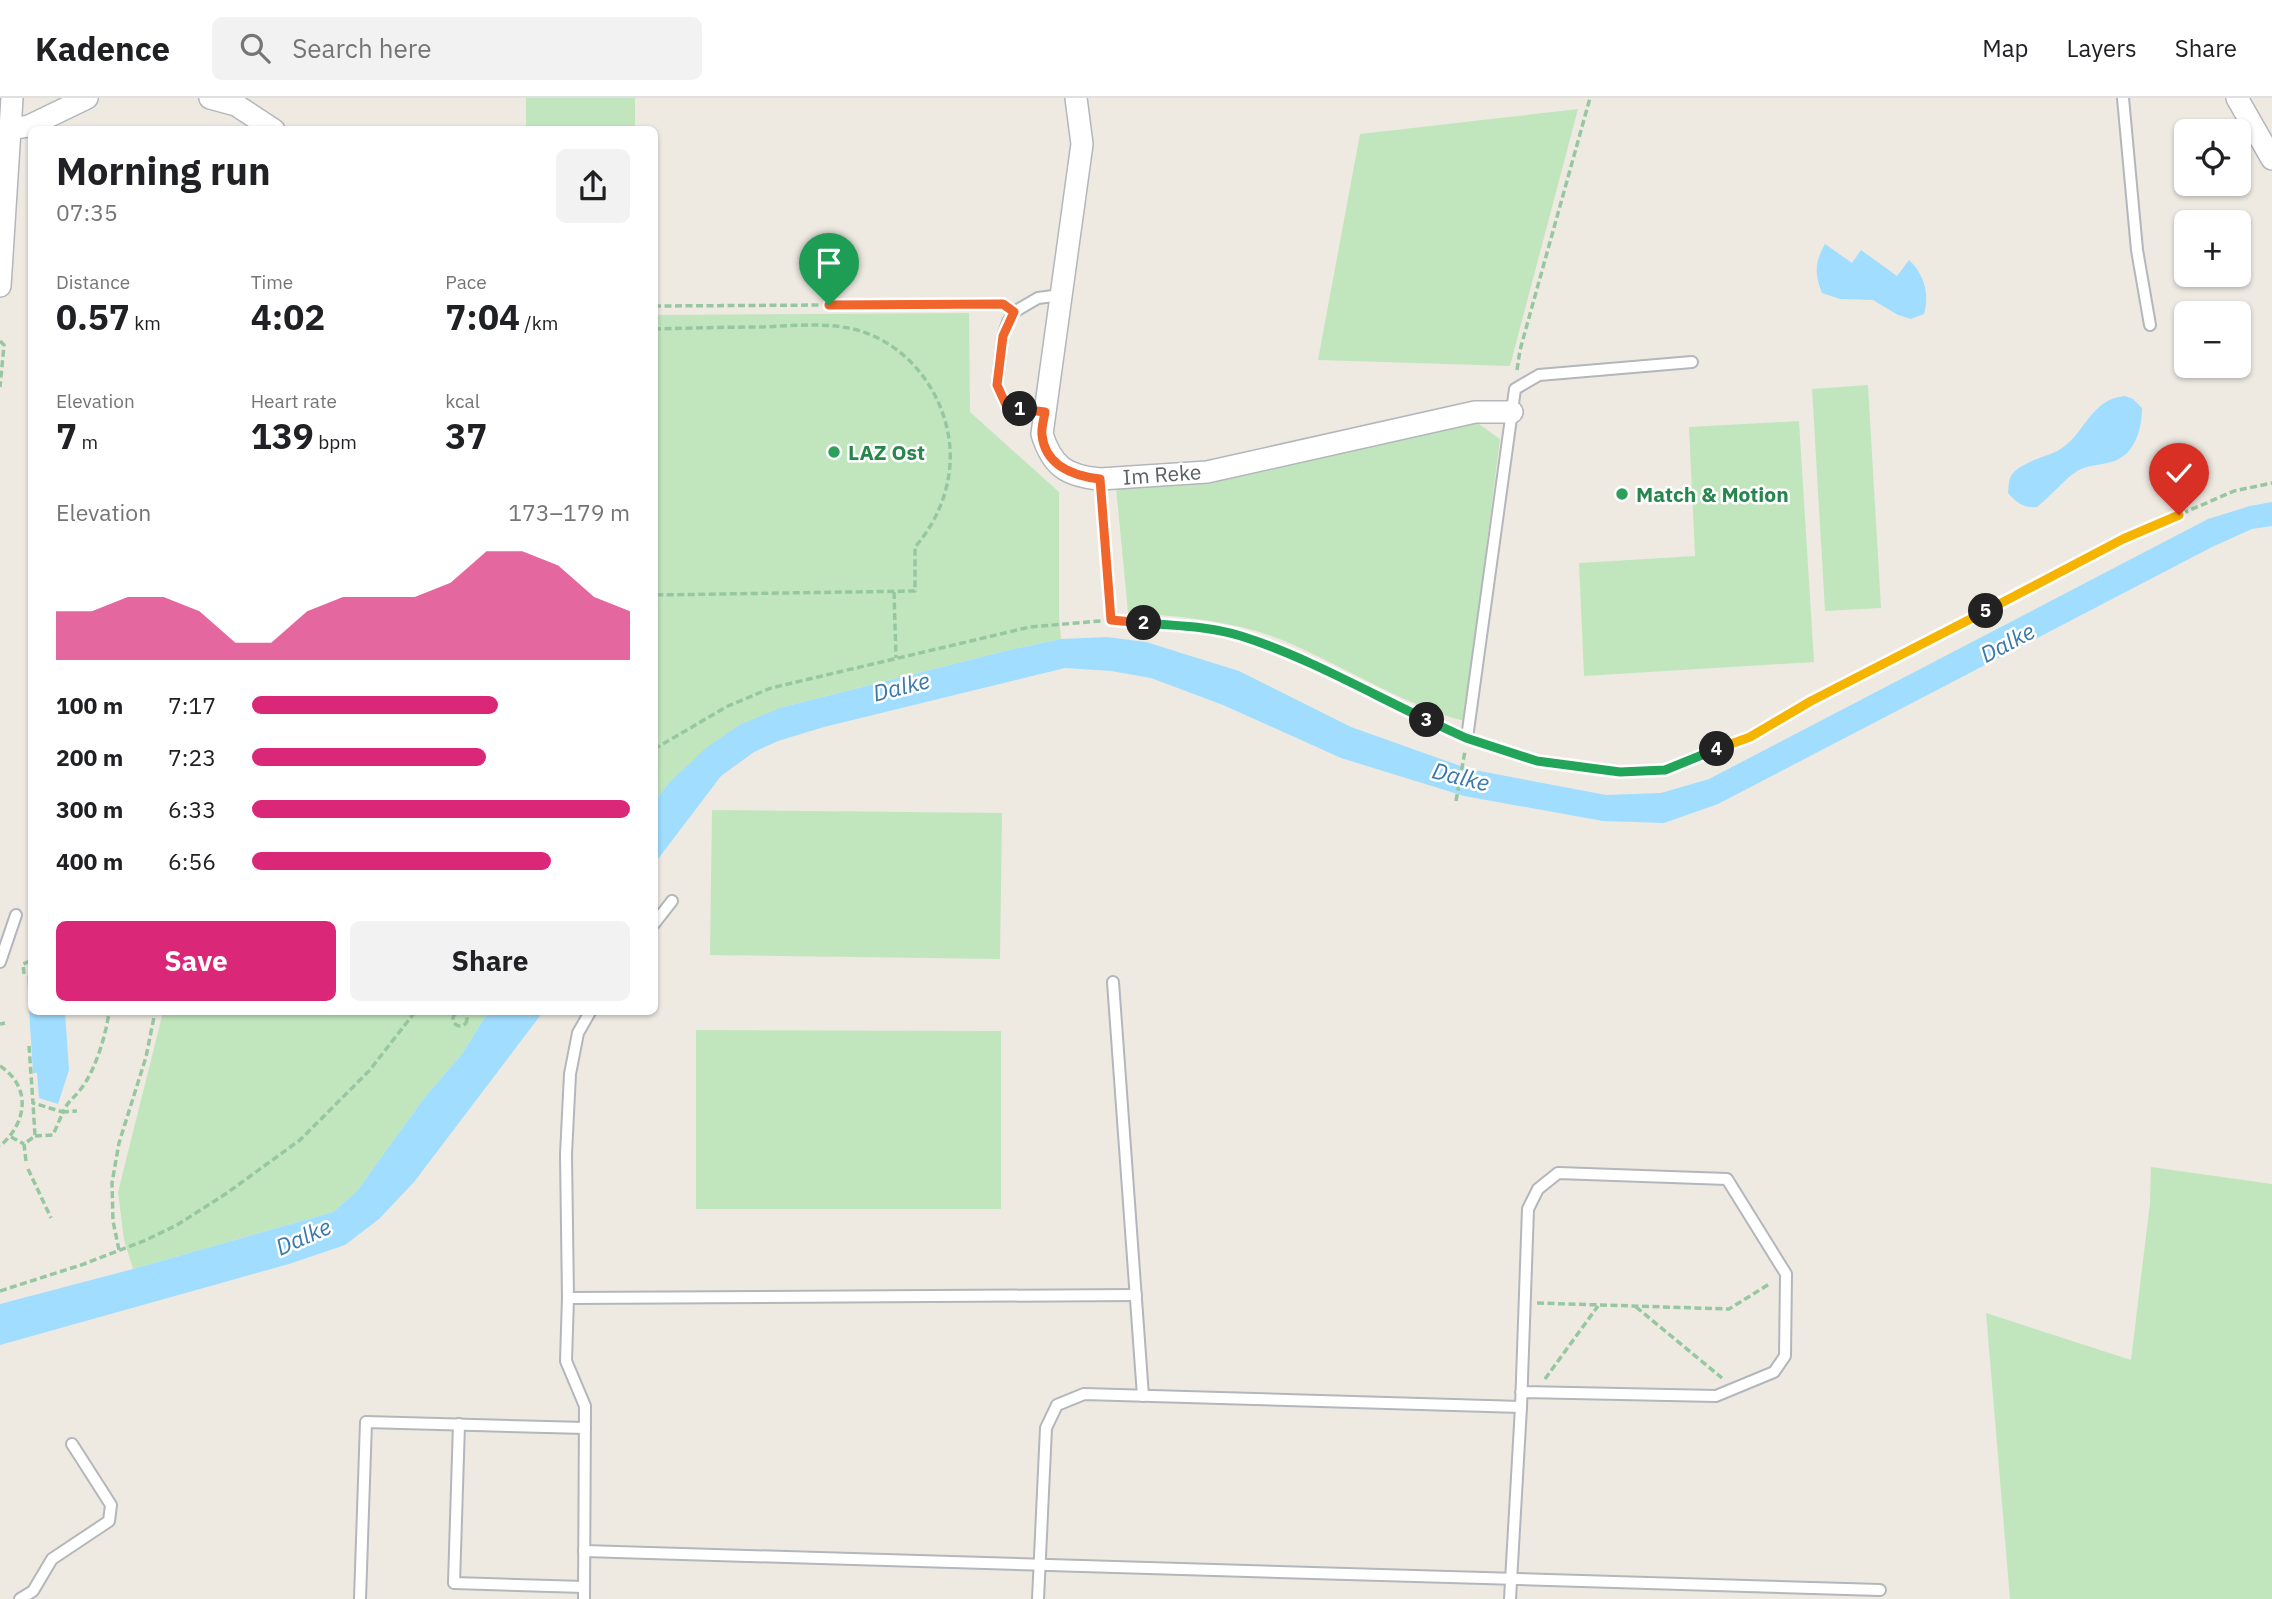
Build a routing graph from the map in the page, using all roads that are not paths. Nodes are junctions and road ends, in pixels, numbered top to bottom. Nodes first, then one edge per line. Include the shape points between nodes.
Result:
1 (12, 98) edge
2 (87, 98) edge
3 (210, 98) edge
4 (1076, 98) edge
5 (2123, 98) edge
6 (2237, 98) edge
7 (31, 126) edge
8 (268, 126) edge
9 (28, 127) edge
10 (9, 129) junction
11 (2272, 159) edge
12 (1, 275) edge
13 (1061, 295) junction
14 (2150, 325) dead end
15 (1692, 362) dead end
16 (1045, 412) junction
17 (1512, 412) junction
18 (1466, 738) road end
19 (672, 901) dead end
20 (16, 915) dead end
21 (658, 919) edge
22 (0, 962) edge
23 (1113, 982) dead end
24 (588, 1015) edge
25 (1136, 1295) junction
26 (568, 1298) junction
27 (1521, 1392) junction
28 (1143, 1396) junction
29 (1521, 1407) junction
30 (459, 1424) junction
31 (585, 1428) junction
32 (72, 1444) dead end
33 (584, 1551) junction
34 (1040, 1563) junction
35 (1511, 1578) junction
36 (1880, 1590) dead end
37 (584, 1593) edge
38 (20, 1599) edge
39 (360, 1599) edge
40 (1038, 1599) edge
41 (1510, 1599) edge

1 - 10 street
2 - 7 street
3 - 8 street via 236,105
4 - 13 street, Im Reke via 1082,144
5 - 14 lane via 2137,250
6 - 11 street
9 - 10 street
10 - 12 street
13 - 16 street, Im Reke
13 - 16 lane via 1038,298 1014,312 1003,336 997,385 1007,407
15 - 17 lane via 1539,375 1515,389
16 - 17 street, Im Reke via 1042,434 1048,454 1060,467 1100,479 1207,472 1475,412
17 - 18 lane
19 - 21 lane
20 - 22 lane
23 - 25 lane
24 - 26 lane via 578,1033 570,1074
25 - 26 lane
25 - 28 lane
26 - 31 lane via 566,1361 585,1406
27 - 27 lane via 1528,1209 1538,1189 1558,1173 1727,1179 1786,1273 1785,1356 1774,1372 1716,1396
27 - 29 lane
28 - 29 lane
28 - 34 lane via 1084,1394 1057,1405 1046,1428
29 - 35 lane
30 - 31 lane
30 - 37 lane via 454,1583
30 - 39 lane via 366,1422
31 - 33 lane
32 - 38 lane via 111,1506 109,1521 52,1559 37,1594
33 - 34 lane
33 - 37 lane
34 - 35 lane
34 - 40 lane
35 - 36 lane
35 - 41 lane

